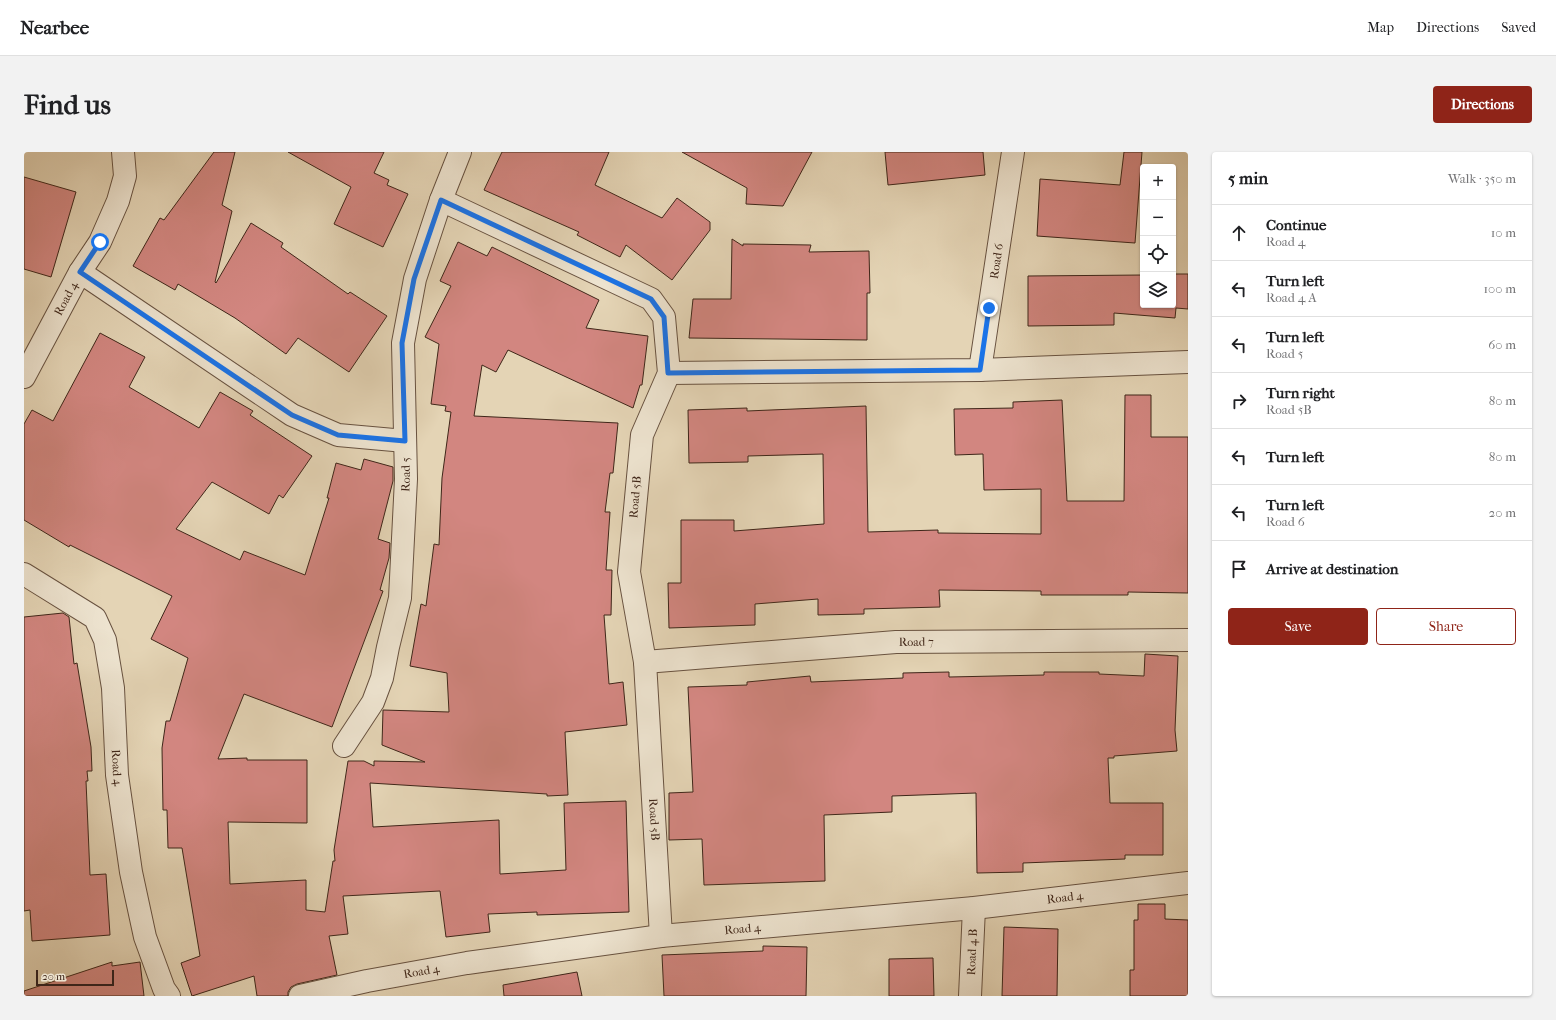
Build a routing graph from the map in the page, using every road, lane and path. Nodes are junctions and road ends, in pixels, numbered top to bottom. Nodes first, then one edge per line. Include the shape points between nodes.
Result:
1 (123, 152) edge
2 (460, 152) edge
3 (1013, 152) edge
4 (441, 200) junction
5 (80, 272) junction
6 (1188, 362) edge
7 (980, 370) junction
8 (668, 373) junction
9 (24, 377) edge
10 (405, 441) junction
11 (24, 574) edge
12 (1188, 640) edge
13 (645, 662) junction
14 (344, 746) dead end
15 (1188, 883) edge
16 (974, 908) junction
17 (661, 936) junction
18 (168, 996) edge
19 (300, 996) edge
20 (970, 996) edge

1 - 5 street, Road 4 via 125,176 118,201 100,242
2 - 4 street, Road 5
3 - 7 street, Road 6
4 - 8 street, Road 5B via 651,299 664,317
4 - 10 street, Road 5 via 414,279 402,343
5 - 9 street, Road 4
5 - 10 street via 292,415 338,435
6 - 7 street
7 - 8 street
8 - 13 street, Road 5B via 642,435 629,572
10 - 14 street, Road 5 via 406,479 400,598 382,678 372,702
11 - 18 street, Road 4 via 94,618 105,640 113,688 117,775 131,872 146,937
12 - 13 street, Road 7 via 896,642
13 - 17 street, Road 5B
15 - 16 street, Road 4
16 - 17 street, Road 4
16 - 20 street, Road 4 B
17 - 19 street, Road 4 via 467,963

